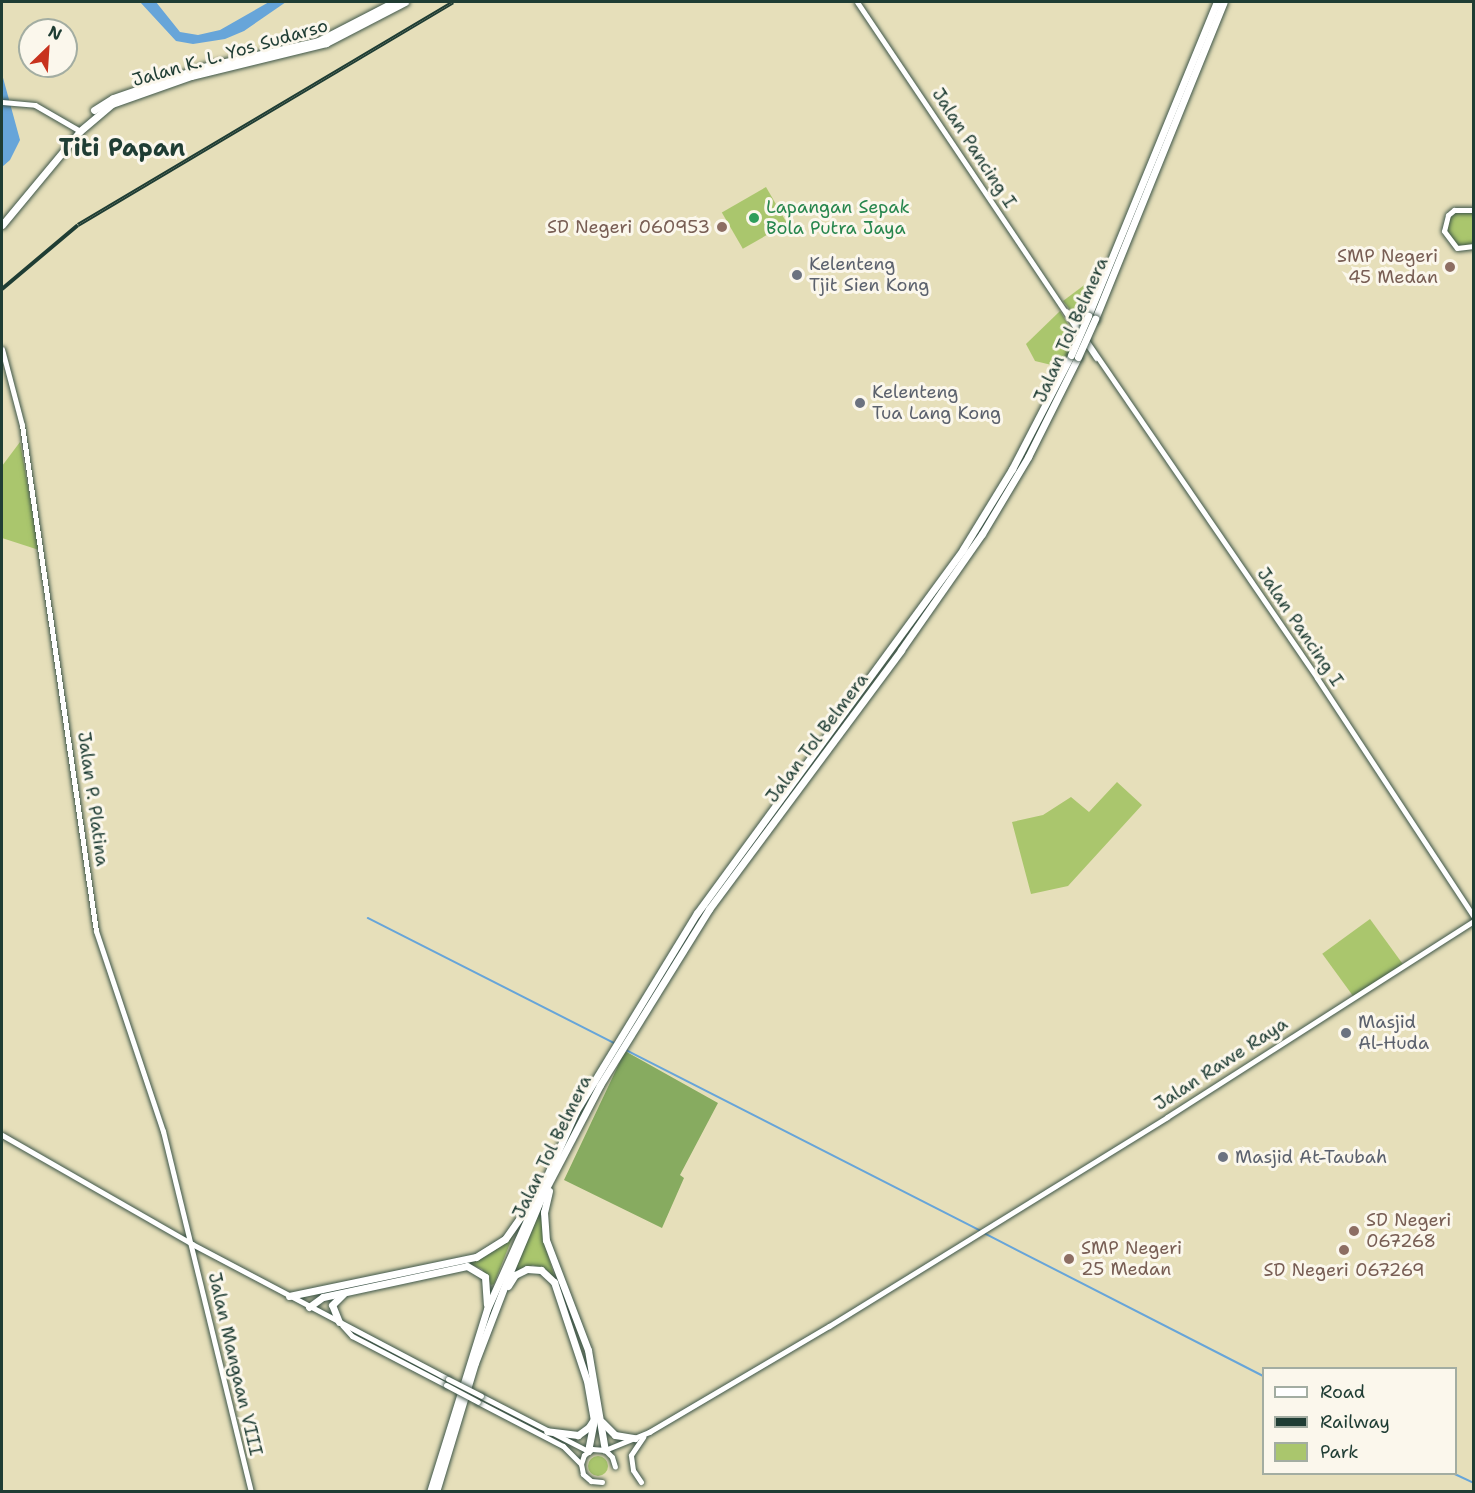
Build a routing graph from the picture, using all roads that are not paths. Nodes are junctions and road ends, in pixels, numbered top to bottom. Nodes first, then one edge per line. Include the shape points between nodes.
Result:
1 (394, 2) edge
2 (405, 2) edge
3 (857, 2) edge
4 (1217, 2) edge
5 (1224, 2) edge
6 (157, 84) junction
7 (2, 102) edge
8 (78, 130) junction
9 (1473, 210) edge
10 (2, 219) edge
11 (2, 225) edge
12 (1473, 248) edge
13 (1091, 317) junction
14 (2, 350) edge
15 (1473, 919) edge
16 (612, 1056) junction
17 (2, 1135) edge
18 (558, 1166) junction
19 (538, 1189) junction
20 (190, 1244) junction
21 (345, 1293) junction
22 (289, 1296) junction
23 (309, 1307) junction
24 (491, 1310) junction
25 (339, 1322) junction
26 (479, 1399) junction
27 (597, 1419) junction
28 (547, 1431) junction
29 (649, 1432) junction
30 (635, 1438) junction
31 (605, 1450) junction
32 (588, 1451) junction
33 (581, 1464) junction
34 (615, 1467) dead end
35 (602, 1482) dead end
36 (641, 1482) dead end
37 (251, 1491) edge
38 (430, 1491) edge
39 (436, 1491) edge

1 - 6 highway, Jalan K. L. Yos Sudarso via 318,40 203,67
2 - 6 highway, Jalan K. L. Yos Sudarso via 326,43
3 - 15 street, Jalan Pancing I via 1317,678
4 - 13 highway, Jalan Tol Belmera
5 - 13 highway, Jalan Tol Belmera
6 - 8 highway, Jalan K. L. Yos Sudarso via 112,104
7 - 8 street via 41,108
8 - 10 highway, Jalan K. L. Yos Sudarso
8 - 11 highway, Jalan K. L. Yos Sudarso
9 - 12 street via 1454,210 1448,215 1444,231 1451,244
13 - 16 highway, Jalan Tol Belmera, bridge via 1075,356 953,565 697,914
14 - 20 street, Jalan P. Platina via 22,424 96,931 163,1131
15 - 29 street, Jalan Rawe Raya via 981,1233
16 - 18 highway, Jalan Tol Belmera
16 - 19 highway, Jalan Tol Belmera
17 - 20 street
18 - 24 highway, Jalan Tol Belmera
18 - 27 highway via 544,1212 546,1240 588,1350
19 - 22 highway via 510,1234 486,1253
19 - 24 highway, Jalan Tol Belmera
20 - 22 street
20 - 37 street, Jalan Mangaan VIII
21 - 23 highway via 323,1297
21 - 24 highway via 467,1266 485,1277
21 - 25 highway via 332,1305
22 - 23 street
23 - 25 street
24 - 27 highway via 516,1275 534,1269 547,1274 554,1282 570,1325
24 - 38 highway, Jalan Tol Belmera
24 - 39 highway, Jalan Tol Belmera
25 - 26 street, bridge
26 - 28 street
26 - 33 street via 563,1446
27 - 28 highway via 578,1435
27 - 30 highway via 615,1435
27 - 31 highway
27 - 32 highway
28 - 32 street
29 - 30 street
29 - 36 street via 631,1455 633,1470
30 - 31 street
31 - 32 street
31 - 34 street
32 - 33 street
33 - 35 street via 586,1478

